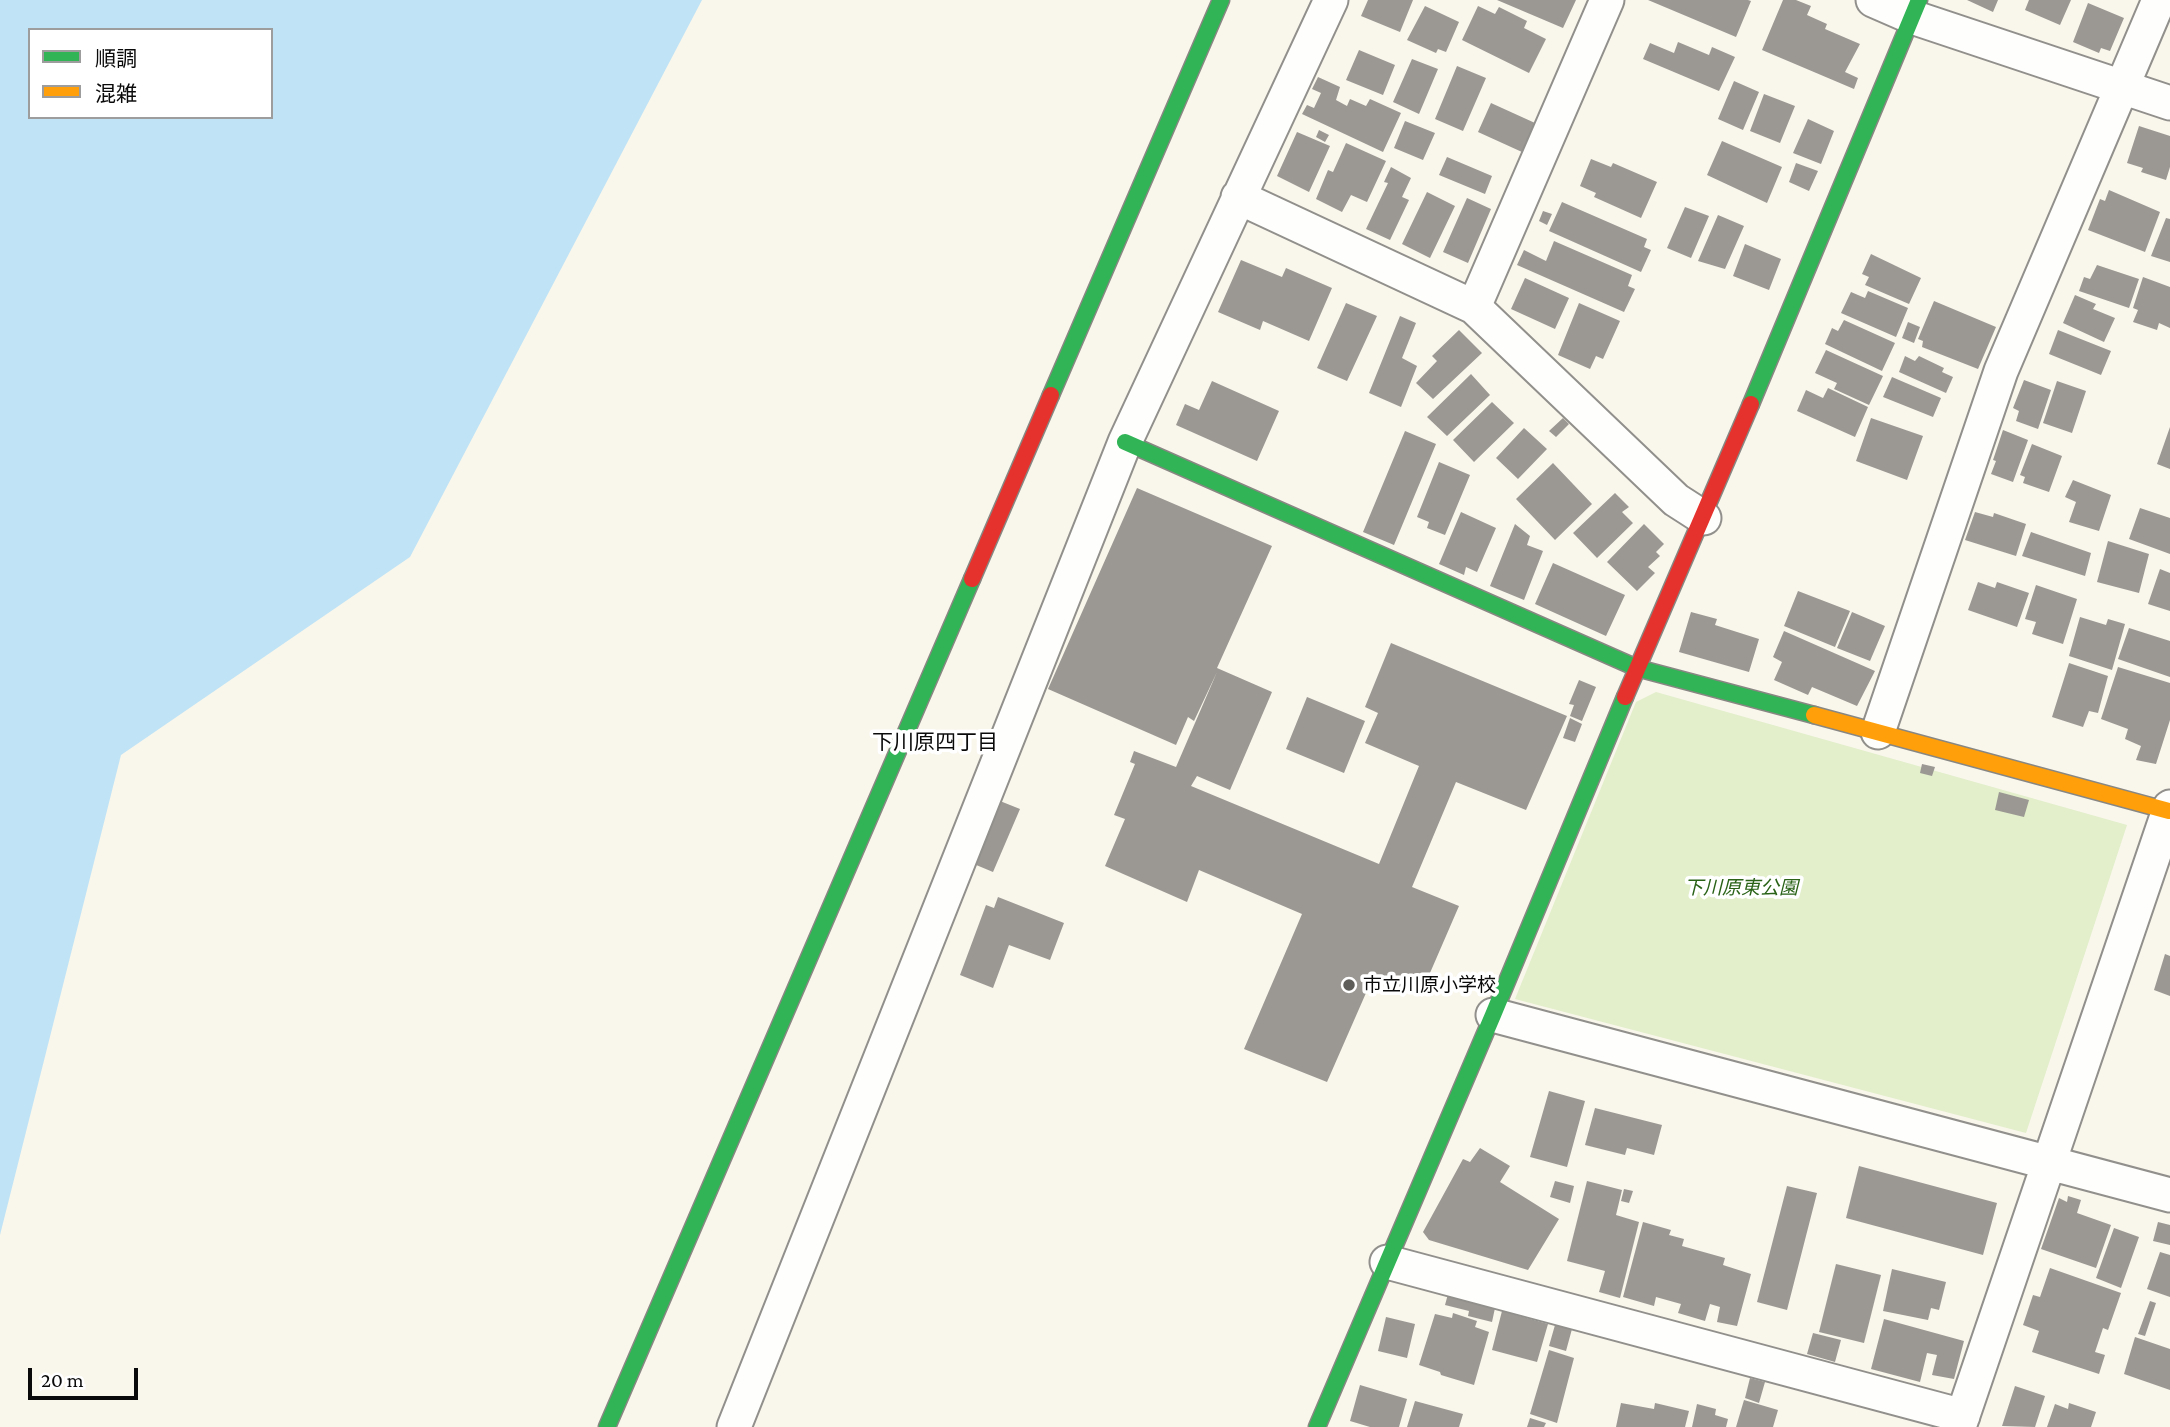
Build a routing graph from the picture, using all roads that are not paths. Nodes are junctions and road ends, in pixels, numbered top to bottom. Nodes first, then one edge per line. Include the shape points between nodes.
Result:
1 (1221, 0) edge
2 (1332, 0) edge
3 (1607, 0) edge
4 (1872, 0) edge
5 (2159, 0) edge
6 (1915, 8) edge
7 (2121, 87) junction
8 (2170, 103) edge
9 (1238, 197) junction
10 (1474, 307) junction
11 (1125, 443) junction
12 (1703, 518) junction
13 (1637, 668) junction
14 (1878, 732) junction
15 (2169, 809) edge
16 (1493, 1014) junction
17 (2049, 1163) junction
18 (2170, 1195) edge
19 (1387, 1262) junction
20 (1961, 1421) edge
21 (607, 1427) edge
22 (734, 1427) edge
23 (1317, 1427) edge

1 - 21 street
2 - 9 street
3 - 10 street
4 - 6 street
5 - 7 street
6 - 7 street
6 - 12 street
7 - 8 street
7 - 14 street via 2001,371
9 - 10 street
9 - 11 street
10 - 12 street via 1676,500
11 - 13 street
11 - 22 street
12 - 13 street
13 - 14 street
13 - 16 street
14 - 15 street
15 - 17 street
16 - 17 street
16 - 19 street
17 - 18 street
17 - 20 street
19 - 20 street
19 - 23 street

